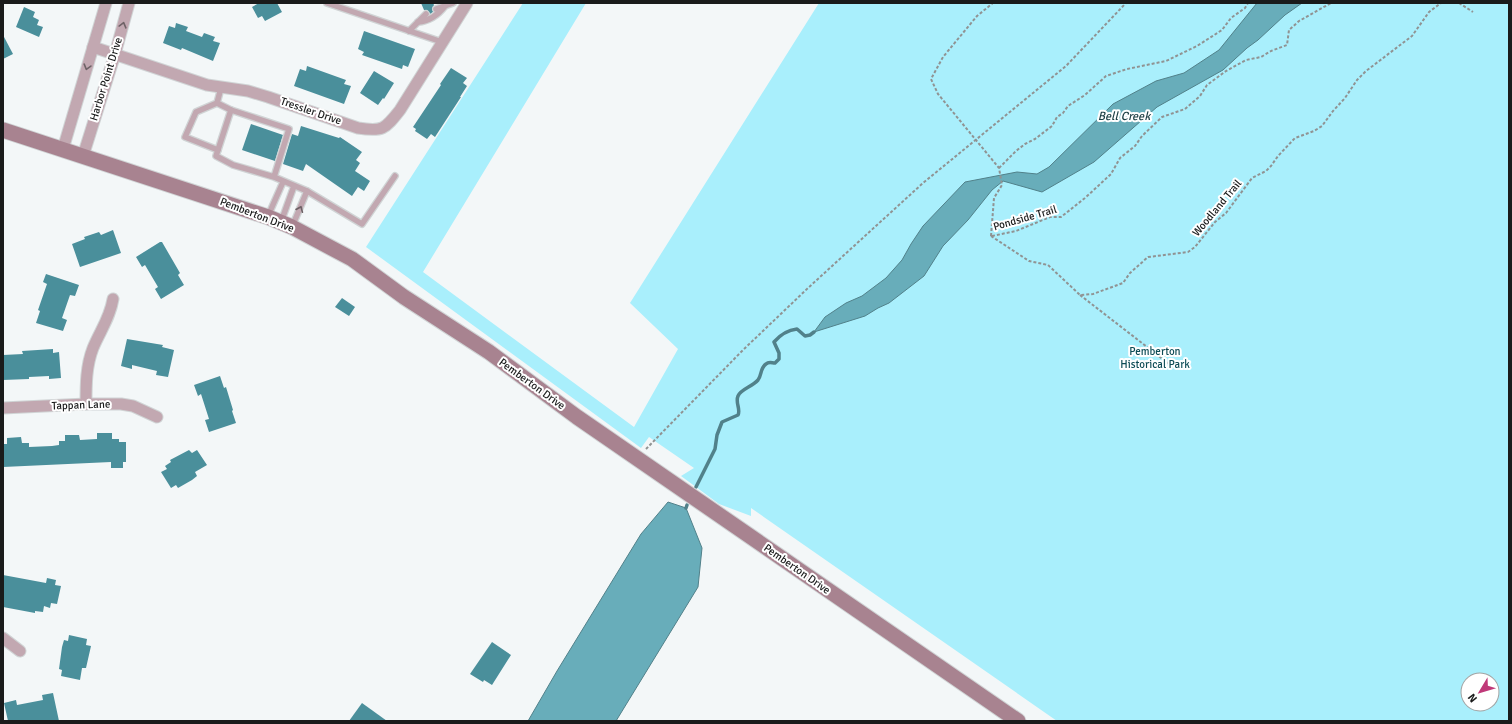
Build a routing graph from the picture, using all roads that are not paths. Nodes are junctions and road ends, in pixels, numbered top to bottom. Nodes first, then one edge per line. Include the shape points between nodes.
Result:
1 (106, 3) edge
2 (129, 3) edge
3 (327, 3) edge
4 (452, 3) edge
5 (467, 3) edge
6 (445, 6) junction
7 (436, 9) dead end
8 (426, 14) dead end
9 (418, 22) junction
10 (409, 31) junction
11 (442, 42) junction
12 (93, 47) junction
13 (115, 54) junction
14 (221, 88) junction
15 (217, 103) junction
16 (232, 110) junction
17 (3, 130) edge
18 (63, 149) junction
19 (218, 150) junction
20 (83, 156) junction
21 (395, 176) dead end
22 (274, 177) junction
23 (283, 182) junction
24 (294, 186) junction
25 (307, 191) junction
26 (280, 222) junction
27 (113, 299) dead end
28 (86, 404) junction
29 (3, 408) edge
30 (157, 416) dead end
31 (3, 638) edge
32 (20, 651) dead end
33 (1018, 721) edge

1 - 12 street, Harbor Point Drive
13 -> 2 street, Harbor Point Drive
3 - 10 lane
4 - 6 lane
5 - 11 street, Tressler Drive
6 - 7 lane
6 - 9 lane via 440,14
8 - 9 lane
9 - 10 lane
10 - 11 lane
11 - 14 street, Tressler Drive via 400,110 390,124 380,130 358,128 248,91
12 - 13 street, Tressler Drive
12 -> 18 street, Harbor Point Drive
13 - 14 street, Tressler Drive
13 - 20 street, Harbor Point Drive
14 - 15 lane
15 - 16 lane
15 - 19 lane via 196,112 185,137
16 - 19 lane
16 - 22 lane via 289,129
17 - 18 street, Pemberton Drive
18 - 20 street, Pemberton Drive
19 - 22 lane via 216,156 233,165
20 - 26 street, Pemberton Drive
21 - 25 lane via 362,224
22 - 23 lane
23 - 24 lane
23 - 26 lane
24 - 25 lane
24 - 26 lane
26 -> 25 lane
26 - 33 street, Pemberton Drive via 352,259
27 - 28 street via 108,319 89,362 86,374
28 - 29 street, Tappan Lane
28 - 30 street, Tappan Lane via 133,406
31 - 32 street

